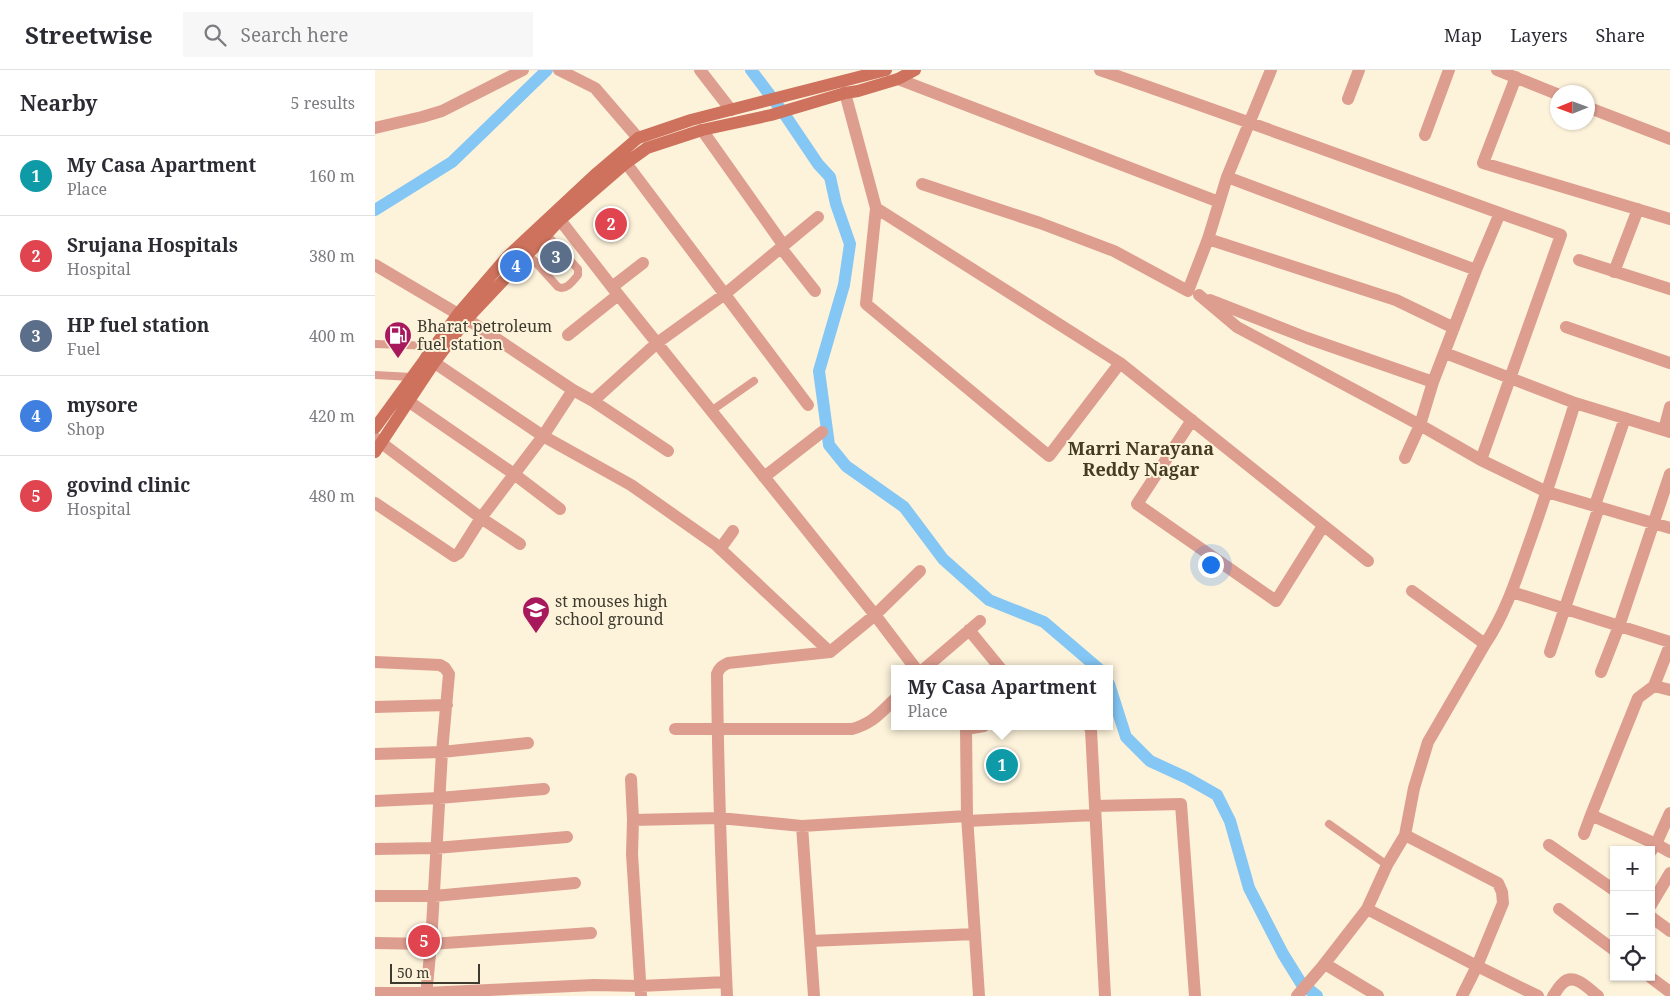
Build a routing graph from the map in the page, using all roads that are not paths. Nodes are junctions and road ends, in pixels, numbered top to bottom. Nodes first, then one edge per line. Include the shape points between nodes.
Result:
1 (523, 70) edge
2 (559, 70) edge
3 (700, 70) edge
4 (886, 70) edge
5 (915, 70) edge
6 (1100, 70) edge
7 (1271, 70) edge
8 (1359, 70) edge
9 (1449, 70) edge
10 (1497, 70) edge
11 (1516, 77) junction
12 (898, 80) junction
13 (819, 86) junction
14 (1550, 91) edge
15 (845, 93) junction
16 (1348, 98) dead end
17 (825, 99) junction
18 (1595, 110) edge
19 (738, 113) junction
20 (1251, 122) junction
21 (375, 128) edge
22 (702, 130) junction
23 (1425, 135) dead end
24 (638, 138) junction
25 (1670, 139) edge
26 (626, 163) junction
27 (1227, 177) junction
28 (922, 184) dead end
29 (1219, 202) junction
30 (876, 208) junction
31 (1638, 209) junction
32 (1500, 213) junction
33 (818, 217) dead end
34 (1670, 219) edge
35 (560, 220) junction
36 (546, 234) junction
37 (1208, 239) junction
38 (782, 247) junction
39 (528, 254) junction
40 (1579, 260) dead end
41 (643, 263) dead end
42 (375, 265) edge
43 (1476, 270) junction
44 (1614, 272) junction
45 (1670, 289) edge
46 (615, 291) junction
47 (815, 291) dead end
48 (1193, 293) junction
49 (725, 294) junction
50 (462, 317) junction
51 (1566, 327) dead end
52 (1454, 328) junction
53 (568, 335) dead end
54 (657, 343) junction
55 (375, 344) edge
56 (435, 346) junction
57 (1445, 353) junction
58 (430, 360) junction
59 (1120, 363) junction
60 (1670, 363) edge
61 (375, 375) edge
62 (412, 376) junction
63 (1511, 378) junction
64 (754, 381) dead end
65 (1433, 382) junction
66 (573, 390) junction
67 (408, 401) junction
68 (593, 401) junction
69 (1575, 403) junction
70 (809, 404) dead end
71 (1670, 407) edge
72 (711, 411) junction
73 (1625, 418) junction
74 (1192, 420) junction
75 (1421, 425) junction
76 (375, 428) edge
77 (1667, 431) edge
78 (823, 432) dead end
79 (543, 436) junction
80 (377, 444) edge
81 (667, 451) dead end
82 (1405, 458) dead end
83 (1481, 460) junction
84 (514, 474) junction
85 (1670, 474) edge
86 (763, 477) junction
87 (1547, 492) junction
88 (375, 503) edge
89 (1597, 506) junction
90 (560, 509) dead end
91 (481, 518) junction
92 (1653, 523) junction
93 (1323, 526) junction
94 (1670, 528) edge
95 (733, 531) dead end
96 (520, 544) dead end
97 (720, 549) junction
98 (1368, 561) dead end
99 (920, 571) dead end
100 (1412, 591) dead end
101 (1512, 592) junction
102 (1565, 609) junction
103 (875, 615) junction
104 (980, 621) dead end
105 (1619, 626) junction
106 (969, 630) junction
107 (1485, 644) junction
108 (1670, 644) edge
109 (830, 652) junction
110 (1551, 652) dead end
111 (375, 662) edge
112 (913, 665) edge
113 (929, 665) edge
114 (998, 665) edge
115 (1601, 672) dead end
116 (1654, 686) junction
117 (1670, 690) edge
118 (891, 703) edge
119 (447, 705) junction
120 (375, 707) edge
121 (717, 728) junction
122 (675, 729) dead end
123 (965, 730) edge
124 (1091, 730) edge
125 (528, 743) dead end
126 (442, 752) junction
127 (375, 754) edge
128 (631, 779) dead end
129 (544, 790) dead end
130 (439, 798) junction
131 (375, 801) edge
132 (1095, 811) junction
133 (1670, 813) edge
134 (1591, 815) junction
135 (719, 818) junction
136 (967, 819) junction
137 (633, 820) junction
138 (1329, 824) dead end
139 (802, 826) junction
140 (1584, 834) dead end
141 (1405, 835) junction
142 (567, 837) dead end
143 (1549, 845) dead end
144 (1652, 846) edge
145 (1654, 846) edge
146 (1655, 847) edge
147 (436, 848) junction
148 (375, 849) edge
149 (1670, 852) edge
150 (1387, 864) junction
151 (1670, 873) edge
152 (575, 883) dead end
153 (1610, 887) edge
154 (375, 896) edge
155 (434, 896) junction
156 (1655, 898) edge
157 (1559, 908) dead end
158 (1367, 909) junction
159 (1655, 920) edge
160 (1670, 930) edge
161 (591, 933) dead end
162 (975, 934) junction
163 (811, 941) junction
164 (375, 943) edge
165 (431, 944) junction
166 (1610, 947) edge
167 (1323, 966) junction
168 (1477, 966) junction
169 (1655, 981) edge
170 (726, 982) junction
171 (641, 991) edge
172 (1668, 992) edge
173 (375, 993) edge
174 (426, 994) edge
175 (727, 996) edge
176 (814, 996) edge
177 (979, 996) edge
178 (1105, 996) edge
179 (1195, 996) edge
180 (1297, 996) edge
181 (1378, 996) edge
182 (1462, 996) edge
183 (1538, 996) edge
184 (1553, 996) edge
185 (1598, 996) edge

1 - 21 street via 442,110
2 - 24 street via 595,88
3 - 19 street
4 - 13 main road
5 - 12 main road
6 - 20 street
7 - 20 street
8 - 16 street
9 - 23 street
10 - 11 street
11 - 14 street
11 - 31 street via 1483,163
12 - 15 main road
12 - 29 street
13 - 17 main road
13 - 19 main road via 764,101
15 - 17 main road
15 - 30 street
17 - 19 main road via 771,115
18 - 25 street
19 - 22 main road
19 - 24 main road via 691,120
20 - 27 street
20 - 32 street
22 - 26 main road via 647,148
22 - 38 street
24 - 50 main road via 507,257
26 - 35 main road
26 - 49 street
27 - 29 street
27 - 43 street
28 - 48 street via 1114,251
29 - 37 street
30 - 59 street
30 - 59 street via 866,304 1049,456
31 - 34 street
31 - 44 street
32 - 43 street
32 - 63 street via 1561,235
33 - 38 street
35 - 36 main road
35 - 46 street
36 - 39 main road
36 - 39 lane via 577,269 578,275 564,288 558,288
37 - 48 street
37 - 52 street via 1396,300
38 - 47 street
38 - 49 street
39 - 50 main road
40 - 44 street
41 - 46 street
42 - 50 street
43 - 52 street
44 - 45 street
46 - 53 street
46 - 54 street
48 - 65 street via 1307,338
48 - 75 street via 1237,327
49 - 54 street
49 - 70 street
50 - 56 main road
50 - 58 main road
50 - 66 street
51 - 60 street
52 - 57 street
54 - 68 street
54 - 72 street
55 - 56 lane
56 - 58 main road
57 - 63 street
57 - 65 street
58 - 62 main road
58 - 67 main road
58 - 79 street
59 - 74 street
61 - 62 lane
62 - 76 main road
63 - 69 street
63 - 83 street
64 - 72 lane
65 - 75 street
66 - 68 street
66 - 79 street
67 - 80 main road
67 - 84 street
68 - 81 street
69 - 73 street
69 - 87 street
71 - 77 street
72 - 86 street
73 - 77 street
73 - 89 street
74 - 93 street
74 - 93 street via 1137,504 1277,601
75 - 82 street
75 - 83 street
78 - 86 street
79 - 84 street
79 - 97 street via 631,485
80 - 91 street
83 - 87 street
84 - 90 street
84 - 91 street
85 - 92 street
86 - 103 street
87 - 89 street
87 - 101 street
88 - 91 street via 454,556
89 - 92 street
89 - 102 street
91 - 96 street
92 - 94 street
92 - 105 street
93 - 98 street
95 - 97 street
97 - 109 street
99 - 103 street
100 - 107 street
101 - 102 street
101 - 107 street
102 - 105 street
102 - 110 street
103 - 109 street
103 - 112 street
104 - 106 street
105 - 108 street
105 - 115 street
106 - 113 street
106 - 114 street
107 - 141 street via 1428,742 1413,788
108 - 116 street
109 - 121 street via 721,666 717,674
111 - 119 street via 440,665 449,674
116 - 117 street
116 - 134 street via 1639,698
118 - 121 street via 874,720 851,729
119 - 120 street
119 - 126 street
121 - 122 street
121 - 135 street
123 - 136 street
124 - 132 street
125 - 126 street
126 - 127 street
126 - 130 street
128 - 137 street
129 - 130 street
130 - 131 street
130 - 147 street
132 - 136 street
132 - 178 street
132 - 179 street via 1181,804
133 - 145 street
134 - 140 street
134 - 144 street
135 - 137 street
135 - 139 street
135 - 170 street
136 - 139 street
136 - 162 street
137 - 171 street via 632,854
138 - 150 lane
139 - 163 street
141 - 150 street
141 - 168 street via 1497,883 1503,892 1503,903
142 - 147 street
143 - 153 street
146 - 149 street
147 - 148 street
147 - 155 street
150 - 158 street
151 - 156 street
152 - 155 street
154 - 155 street
155 - 165 street
157 - 166 street
158 - 167 street
158 - 168 street
159 - 160 street
161 - 165 street
162 - 163 street
162 - 177 street
163 - 176 street
164 - 165 street
165 - 174 street
167 - 180 street
167 - 181 street
168 - 182 street
168 - 183 street
169 - 172 street
170 - 171 street
170 - 175 street
171 - 174 street via 594,985
173 - 174 street
184 - 185 street via 1569,979 1579,981

